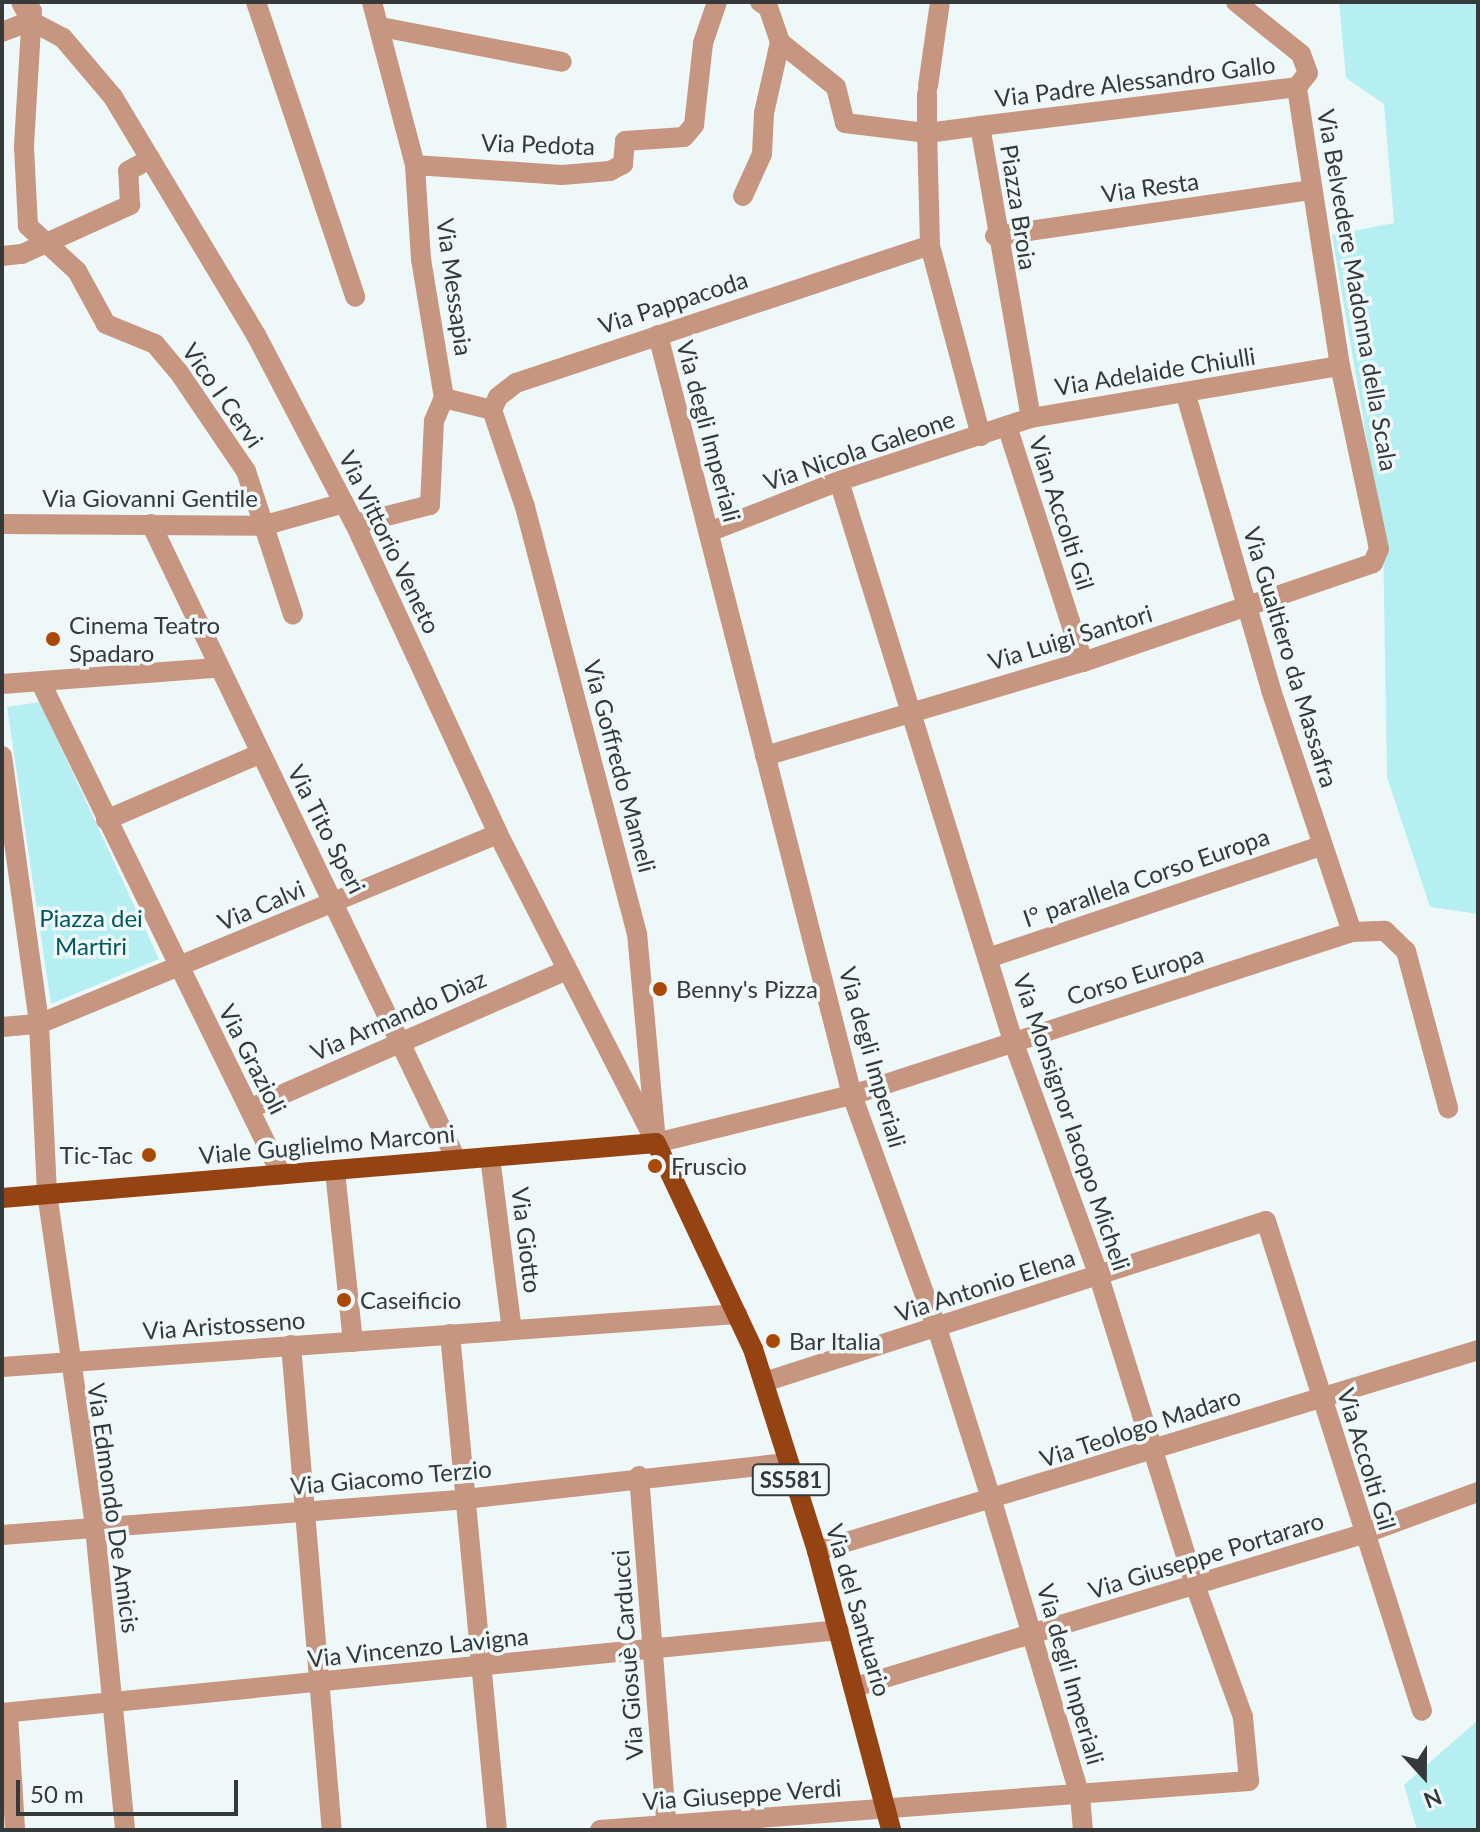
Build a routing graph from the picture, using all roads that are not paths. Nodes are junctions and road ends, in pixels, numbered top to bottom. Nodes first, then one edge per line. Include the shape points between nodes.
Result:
1 (21, 2) edge
2 (256, 2) edge
3 (372, 2) edge
4 (717, 2) edge
5 (760, 2) edge
6 (940, 2) edge
7 (1236, 2) edge
8 (32, 11) edge
9 (381, 27) junction
10 (2, 32) edge
11 (780, 42) junction
12 (562, 62) dead end
13 (1297, 87) junction
14 (980, 126) junction
15 (927, 133) junction
16 (150, 159) junction
17 (415, 165) junction
18 (1312, 190) junction
19 (743, 196) dead end
20 (995, 236) junction
21 (48, 243) junction
22 (930, 245) junction
23 (2, 256) edge
24 (355, 297) dead end
25 (658, 335) junction
26 (1340, 366) junction
27 (1186, 395) junction
28 (444, 398) junction
29 (492, 410) junction
30 (1031, 418) junction
31 (1007, 426) junction
32 (981, 436) junction
33 (839, 481) junction
34 (344, 503) junction
35 (2, 524) edge
36 (151, 524) junction
37 (355, 524) junction
38 (262, 526) junction
39 (709, 532) junction
40 (1379, 549) joint
41 (1248, 608) junction
42 (293, 615) dead end
43 (1083, 662) junction
44 (216, 668) junction
45 (41, 683) junction
46 (2, 684) edge
47 (912, 713) junction
48 (259, 754) junction
49 (2, 756) edge
50 (765, 756) junction
51 (106, 820) junction
52 (498, 834) junction
53 (1321, 846) junction
54 (9, 855) edge
55 (335, 902) junction
56 (1352, 932) junction
57 (988, 958) junction
58 (177, 970) junction
59 (567, 970) junction
60 (39, 1024) junction
61 (2, 1027) edge
62 (402, 1041) junction
63 (1013, 1041) junction
64 (852, 1095) junction
65 (251, 1108) junction
66 (1448, 1108) dead end
67 (656, 1143) junction
68 (490, 1157) junction
69 (456, 1159) junction
70 (335, 1171) junction
71 (281, 1174) junction
72 (47, 1193) junction
73 (2, 1198) edge
74 (1266, 1221) joint
75 (1099, 1276) junction
76 (737, 1314) junction
77 (937, 1328) junction
78 (512, 1330) junction
79 (450, 1334) junction
80 (353, 1342) junction
81 (291, 1345) junction
82 (1478, 1350) edge
83 (67, 1362) junction
84 (2, 1367) edge
85 (764, 1382) junction
86 (1320, 1397) junction
87 (1155, 1449) junction
88 (785, 1463) junction
89 (639, 1476) junction
90 (1478, 1492) edge
91 (465, 1499) junction
92 (992, 1501) junction
93 (302, 1511) junction
94 (95, 1528) junction
95 (1363, 1534) junction
96 (2, 1535) edge
97 (817, 1551) junction
98 (1195, 1585) junction
99 (839, 1630) junction
100 (1034, 1636) junction
101 (652, 1648) junction
102 (480, 1666) junction
103 (318, 1684) junction
104 (855, 1687) junction
105 (112, 1705) junction
106 (1422, 1711) dead end
107 (5, 1714) edge
108 (1249, 1781) joint
109 (1080, 1796) junction
110 (889, 1820) edge
111 (666, 1827) edge
112 (15, 1830) edge
113 (125, 1830) edge
114 (332, 1830) edge
115 (497, 1830) edge
116 (600, 1830) edge
117 (1083, 1830) edge

1 - 8 street
2 - 24 street
3 - 9 street, Via Messapia
4 - 17 street, Via Pedota via 703,43 694,125 684,137 625,141 623,164 610,171 562,175
5 - 11 street via 768,7
6 - 15 street
7 - 13 street, Via Belvedere Madonna della Scala via 1301,54 1308,73
8 - 10 street
8 - 16 street, Via Vittorio Veneto via 63,38 113,97
8 - 21 street, Vico I Cervi via 24,147 28,226
9 - 12 street
9 - 17 street, Via Messapia
11 - 15 street, Piazza Broia via 836,87 845,123
11 - 19 street via 764,113 762,154
13 - 14 street, Via Padre Alessandro Gallo
13 - 18 street, Via Belvedere Madonna della Scala
14 - 15 street, Piazza Broia
14 - 20 street, Piazza Broia
15 - 22 street
16 - 21 street via 128,171 130,205
16 - 34 street, Via Vittorio Veneto via 256,335
17 - 28 street, Via Messapia via 421,259
18 - 20 street, Via Resta
18 - 26 street, Via Belvedere Madonna della Scala
20 - 30 street, Piazza Broia
21 - 23 street
21 - 38 street, Vico I Cervi via 77,271 106,324 155,344 178,371 246,471
22 - 25 street, Via Pappacoda
22 - 32 street
25 - 29 street, Via Pappacoda via 516,383 498,397
25 - 39 street, Via degli Imperiali
26 - 27 street, Via Adelaide Chiulli
26 - 40 street, Via Belvedere Madonna della Scala
27 - 30 street, Via Adelaide Chiulli
27 - 41 street, Via Gualtiero da Massafra
28 - 29 street
28 - 37 street, Via Messapia via 434,421 430,505
29 - 67 street, Via Goffredo Mameli via 525,507 637,933
30 - 31 street, Via Adelaide Chiulli
31 - 32 street, Via Adelaide Chiulli
31 - 43 street, Vian Accolti Gil
32 - 33 street, Via Nicola Galeone
33 - 39 street, Via Nicola Galeone
33 - 47 street, Via Monsignor Iacopo Micheli
34 - 37 street, Via Vittorio Veneto
34 - 38 street, Via Giovanni Gentile
35 - 36 street, Via Giovanni Gentile
36 - 38 street, Via Giovanni Gentile
36 - 44 street, Via Tito Speri
37 - 52 street, Via Vittorio Veneto
38 - 42 street, Vico I Cervi
39 - 50 street, Via degli Imperiali
40 - 41 street, Via Luigi Santori via 1373,563 1358,571
41 - 43 street, Via Luigi Santori
41 - 53 street, Via Gualtiero da Massafra
43 - 47 street, Via Luigi Santori
44 - 45 street
44 - 48 street, Via Tito Speri
45 - 46 street
45 - 51 street
47 - 50 street, Via Luigi Santori
47 - 57 street, Via Monsignor Iacopo Micheli
48 - 51 street
48 - 55 street, Via Tito Speri
49 - 54 street, Via Edmondo De Amicis
50 - 64 street, Via degli Imperiali
51 - 58 street
52 - 55 street, Via Calvi
52 - 59 street, Via Vittorio Veneto
53 - 56 street, Via Gualtiero da Massafra
53 - 57 street, I° parallela Corso Europa
54 - 60 street, Via Edmondo De Amicis
55 - 58 street, Via Calvi
55 - 62 street, Via Tito Speri
56 - 63 street, Corso Europa
56 - 66 street via 1385,931 1406,951
57 - 63 street, Via Monsignor Iacopo Micheli
58 - 60 street, Via Calvi
58 - 65 street, Via Grazioli
59 - 62 street, Via Armando Diaz
59 - 67 street, Via Vittorio Veneto
60 - 61 street, Via Calvi
60 - 72 street, Via Edmondo De Amicis
62 - 65 street, Via Armando Diaz
62 - 69 street, Via Tito Speri
63 - 64 street, Corso Europa
63 - 75 street, Via Monsignor Iacopo Micheli
64 - 67 street, Corso Europa
64 - 77 street, Via degli Imperiali
65 - 71 street, Via Grazioli
67 - 68 main road, Viale Guglielmo Marconi
67 - 76 main road, Via del Santuario / SS581
68 - 69 main road, Viale Guglielmo Marconi
68 - 78 street, Via Giotto
69 - 70 main road, Viale Guglielmo Marconi
70 - 71 main road, Viale Guglielmo Marconi
70 - 80 street
71 - 72 main road, Viale Guglielmo Marconi
72 - 73 main road, Viale Guglielmo Marconi
72 - 83 street, Via Edmondo De Amicis
74 - 75 street, Via Antonio Elena
74 - 86 street, Via Accolti Gil
75 - 77 street, Via Antonio Elena
75 - 87 street, Via Monsignor Iacopo Micheli
76 - 78 street, Via Aristosseno
76 - 85 main road, Via del Santuario / SS581
77 - 85 street, Via Antonio Elena
77 - 92 street, Via degli Imperiali
78 - 79 street, Via Aristosseno
79 - 80 street, Via Aristosseno
79 - 91 street
80 - 81 street, Via Aristosseno
81 - 83 street, Via Aristosseno
81 - 93 street
82 - 86 street, Via Teologo Madaro
83 - 84 street, Via Aristosseno
83 - 94 street, Via Edmondo De Amicis
85 - 88 main road, Via del Santuario / SS581
86 - 87 street, Via Teologo Madaro
86 - 95 street, Via Accolti Gil
87 - 92 street, Via Teologo Madaro
87 - 98 street, Via Monsignor Iacopo Micheli
88 - 89 street, Via Giacomo Terzio
88 - 97 main road, Via del Santuario / SS581
89 - 91 street, Via Giacomo Terzio
89 - 101 street, Via Giosuè Carducci
90 - 95 street, Via Giuseppe Portararo
91 - 93 street, Via Giacomo Terzio
91 - 102 street
92 - 97 street, Via Teologo Madaro
92 - 100 street, Via degli Imperiali
93 - 94 street, Via Giacomo Terzio
93 - 103 street
94 - 96 street, Via Giacomo Terzio
94 - 105 street, Via Edmondo De Amicis
95 - 98 street, Via Giuseppe Portararo
95 - 106 street, Via Accolti Gil
97 - 99 main road, Via del Santuario / SS581
98 - 100 street, Via Giuseppe Portararo
98 - 108 street, Via Monsignor Iacopo Micheli via 1243,1717
99 - 101 street, Via Vincenzo Lavigna
99 - 104 main road, Via del Santuario / SS581
100 - 104 street, Via Giuseppe Portararo
100 - 109 street, Via degli Imperiali
101 - 102 street, Via Vincenzo Lavigna
101 - 111 street, Via Giosuè Carducci
102 - 103 street, Via Vincenzo Lavigna
102 - 115 street
103 - 105 street, Via Vincenzo Lavigna
103 - 114 street
104 - 110 main road, Via del Santuario / SS581
105 - 107 street, Via Vincenzo Lavigna
105 - 113 street, Via Edmondo De Amicis
107 - 112 street
108 - 109 street, Via Giuseppe Verdi
109 - 110 street, Via Giuseppe Verdi
109 - 117 street, Via degli Imperiali
110 - 111 street, Via Giuseppe Verdi
111 - 116 street, Via Giuseppe Verdi

